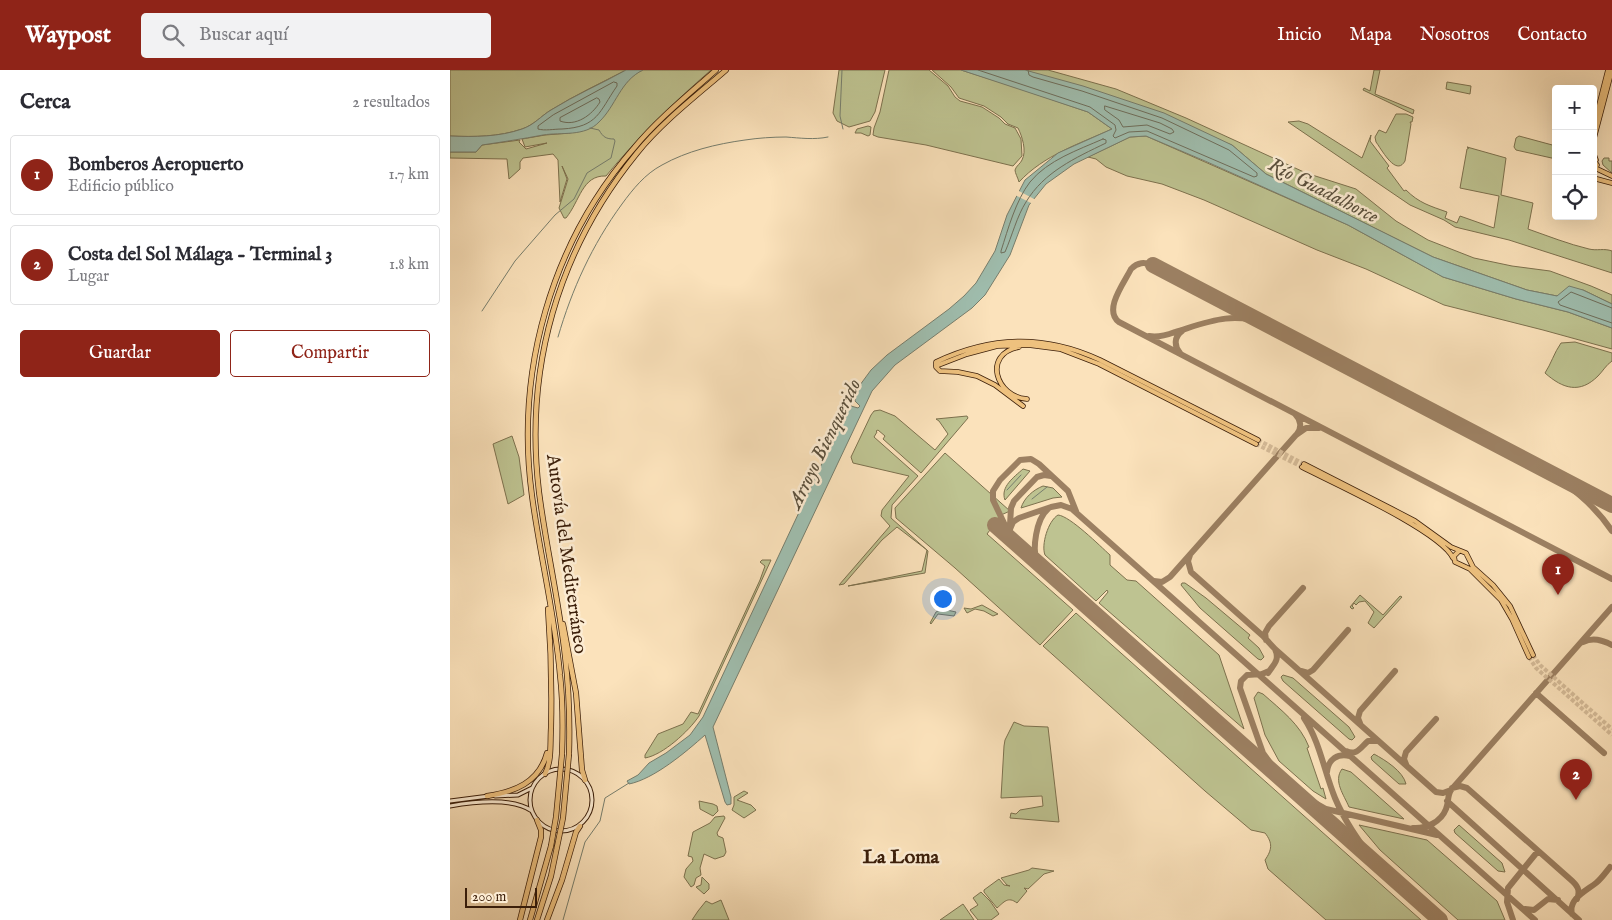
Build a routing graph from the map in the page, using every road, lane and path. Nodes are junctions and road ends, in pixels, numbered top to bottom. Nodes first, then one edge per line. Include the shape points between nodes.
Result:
1 (716, 70) edge
2 (726, 70) edge
3 (1610, 70) edge
4 (1597, 114) edge
5 (1596, 130) edge
6 (1597, 165) edge
7 (1612, 176) edge
8 (1597, 179) edge
9 (1612, 183) edge
10 (1029, 345) junction
11 (937, 365) junction
12 (1027, 399) dead end
13 (1023, 406) dead end
14 (1460, 551) junction
15 (1453, 558) junction
16 (1468, 558) junction
17 (1462, 565) junction
18 (554, 584) junction
19 (547, 585) junction
20 (550, 740) junction
21 (545, 774) junction
22 (585, 780) junction
23 (533, 788) junction
24 (486, 796) junction
25 (450, 801) edge
26 (450, 806) edge
27 (532, 811) junction
28 (537, 820) junction
29 (580, 826) junction
30 (520, 920) edge
31 (530, 920) edge
32 (537, 920) edge
33 (547, 920) edge

1 - 19 highway, Autovía del Mediterráneo via 661,118 607,182 578,229 546,308 531,378 528,460
2 - 18 highway, Autovía del Mediterráneo via 638,151 614,183 586,231 553,308 543,347 535,415 539,493
3 - 4 main road
3 - 5 main road
6 - 7 main road
8 - 9 main road
10 - 11 main road via 976,351
10 - 11 main road via 1060,349 1090,359 1257,442 1100,360 1059,345 1026,341 992,343 960,352
10 - 12 main road via 1006,351 996,370 1004,386
11 - 13 main road via 937,369 945,373 968,374 985,380
14 - 15 main road
14 - 15 main road via 1415,521 1303,465 1410,523 1443,546
14 - 16 main road
15 - 17 main road via 1456,564
16 - 17 main road
16 - 17 main road via 1510,606 1531,656 1501,600
18 - 22 highway via 576,693
18 - 32 highway, Autovía del Mediterráneo, bridge via 567,674 569,754 563,818 551,876
19 - 20 highway via 552,667
19 - 31 highway, Autovía del Mediterráneo, bridge via 560,673 562,754 551,846
20 - 21 highway
20 - 24 highway via 542,766 524,786
21 - 22 main road via 553,770 571,770
21 - 23 main road
22 - 29 main road via 591,789 593,804
23 - 24 main road via 518,795
23 - 27 main road via 530,798
24 - 25 main road
26 - 27 main road via 496,802 523,806
27 - 28 main road
28 - 29 main road via 555,831
28 - 30 highway via 541,837
29 - 33 highway

